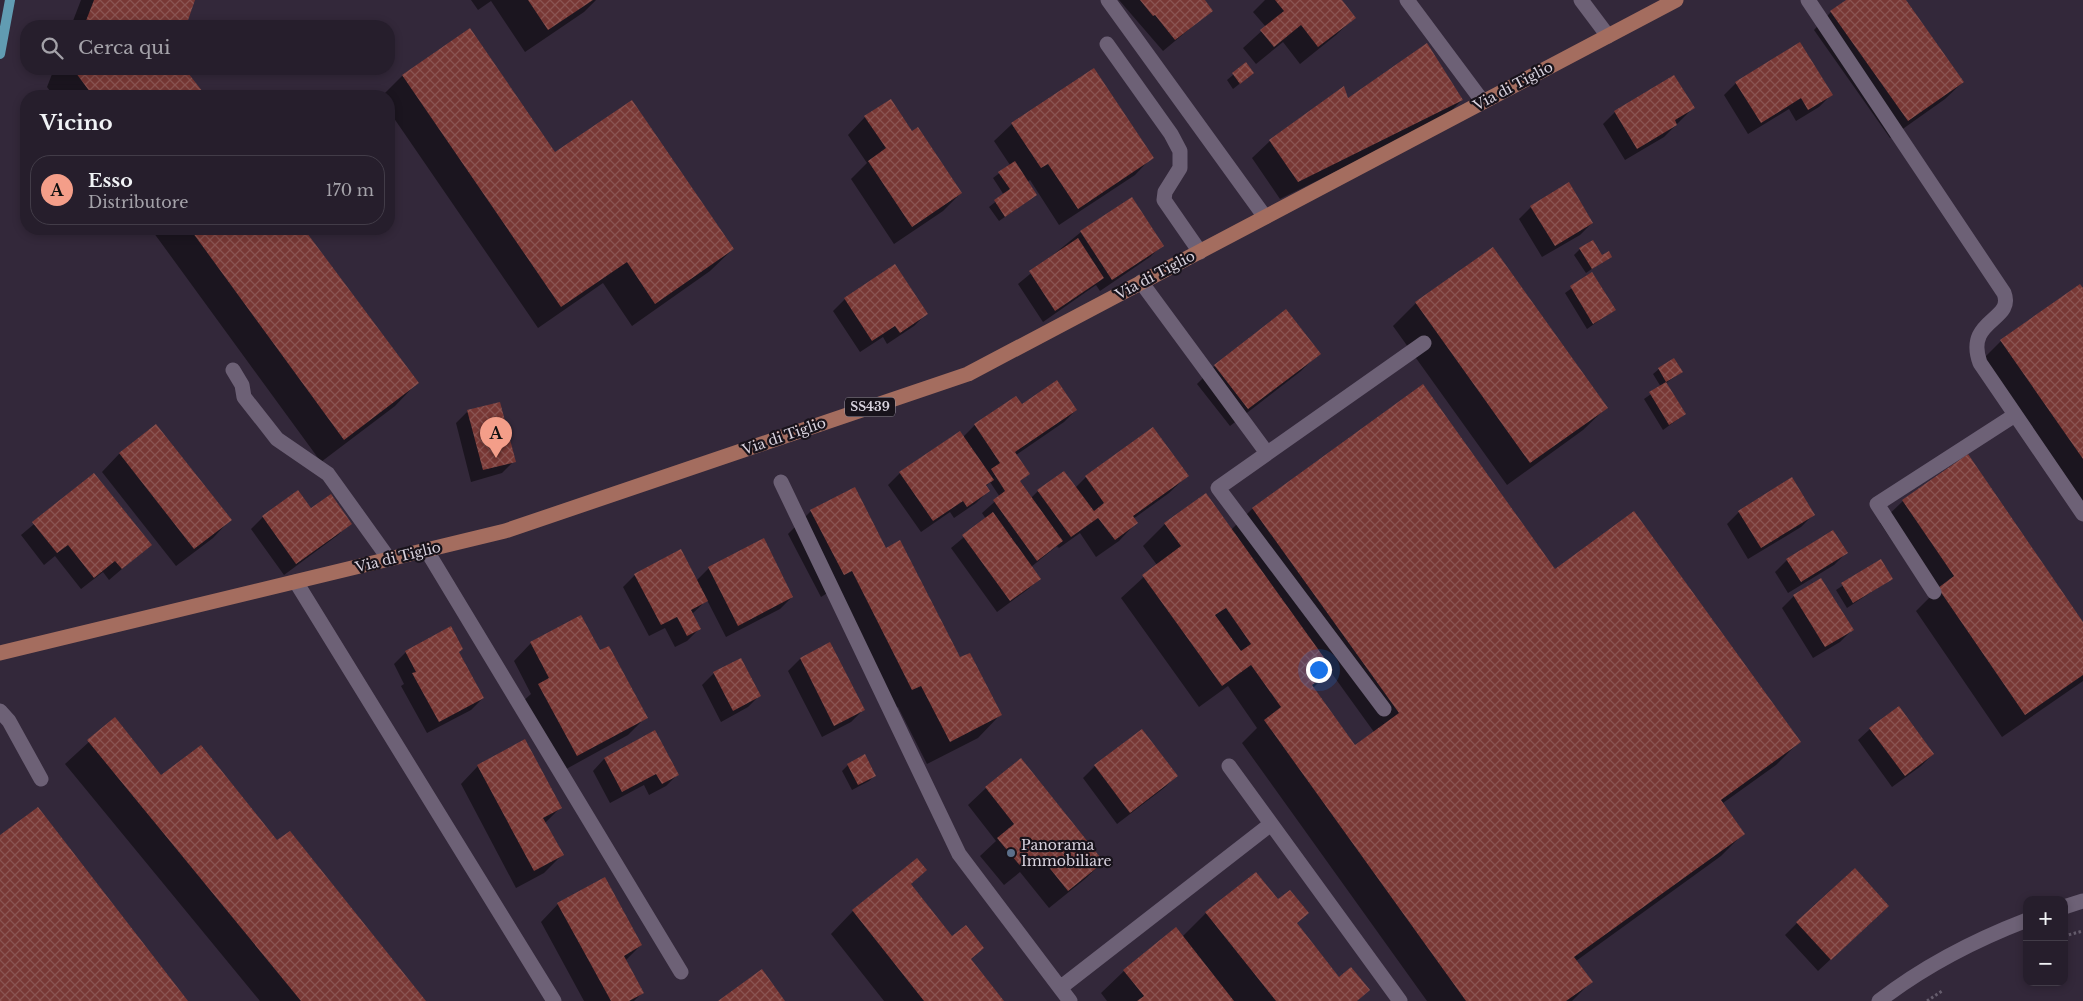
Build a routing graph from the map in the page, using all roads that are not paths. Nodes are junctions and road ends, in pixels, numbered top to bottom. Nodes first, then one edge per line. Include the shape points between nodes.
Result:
1 (1108, 0) edge
2 (1407, 0) edge
3 (1581, 0) edge
4 (1676, 0) edge
5 (1808, 0) edge
6 (1608, 36) junction
7 (1107, 44) dead end
8 (1483, 102) junction
9 (1265, 217) junction
10 (1200, 252) junction
11 (1141, 282) junction
12 (1424, 343) dead end
13 (233, 370) dead end
14 (2016, 415) junction
15 (1268, 453) junction
16 (781, 482) dead end
17 (2083, 514) edge
18 (427, 550) junction
19 (389, 560) junction
20 (296, 582) junction
21 (1934, 592) dead end
22 (0, 653) edge
23 (1384, 709) dead end
24 (0, 711) edge
25 (1229, 766) dead end
26 (41, 779) dead end
27 (1271, 824) junction
28 (2083, 901) edge
29 (2068, 906) edge
30 (2023, 922) edge
31 (681, 972) dead end
32 (1060, 988) junction
33 (554, 1001) edge
34 (1070, 1001) edge
35 (1400, 1001) edge
36 (1879, 1001) edge

1 - 9 street
2 - 8 street
3 - 6 street
4 - 6 main road, Via di Tiglio / SS439
5 - 14 street via 2004,293 2007,300 2004,308 1979,334 1976,352 1980,363
6 - 8 main road, Via di Tiglio / SS439
7 - 10 street via 1180,151 1180,168 1164,200
8 - 9 main road, Via di Tiglio / SS439
9 - 10 main road, Via di Tiglio / SS439
10 - 11 main road, Via di Tiglio / SS439
11 - 15 street
11 - 18 main road, Via di Tiglio / SS439 via 968,374 505,532
12 - 15 street
13 - 19 street via 242,385 244,397 277,439 328,474
14 - 17 street
14 - 21 street via 1877,504
15 - 23 street via 1218,488
16 - 32 street via 959,854
18 - 19 main road, Via di Tiglio / SS439
18 - 31 street
19 - 20 main road, Via di Tiglio / SS439
20 - 22 main road, Via di Tiglio / SS439
20 - 33 street
24 - 26 street via 9,721
25 - 27 street
27 - 32 street
27 - 35 street
28 - 29 street
30 - 36 street via 1962,949
32 - 34 street

